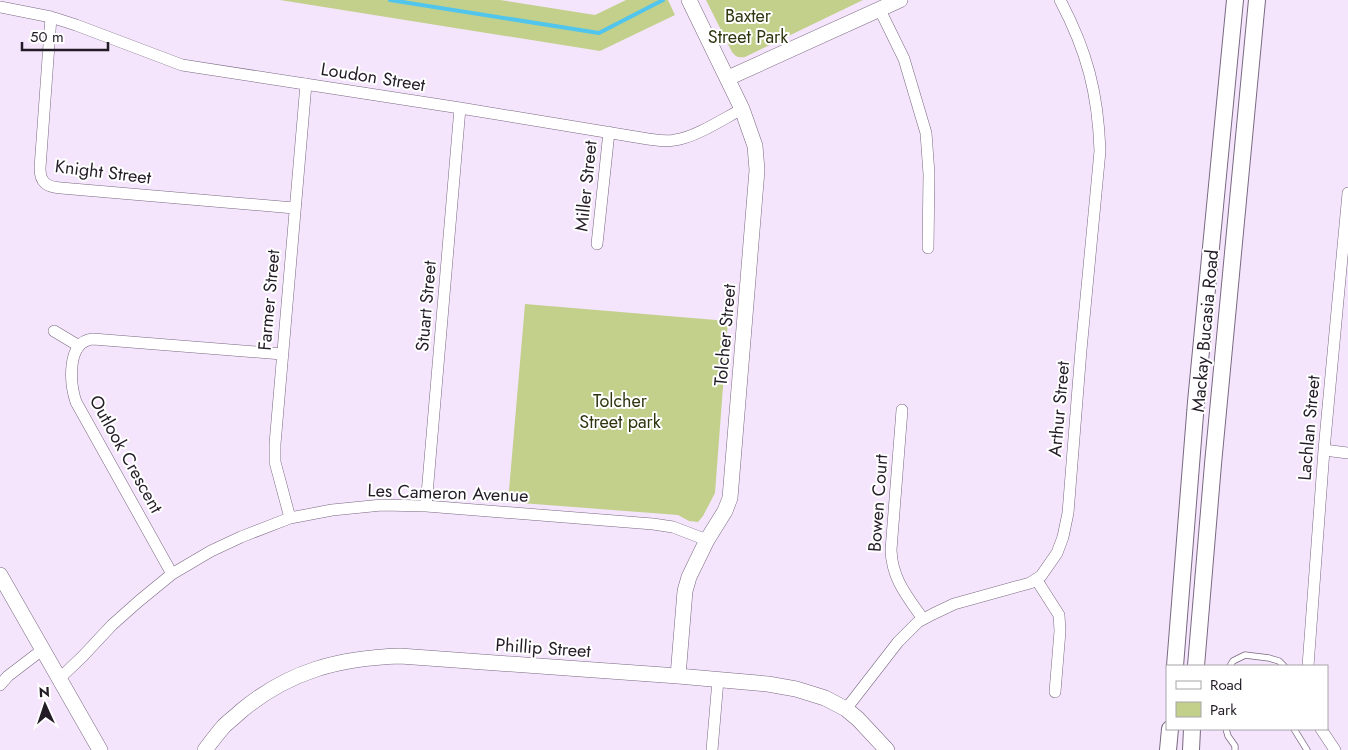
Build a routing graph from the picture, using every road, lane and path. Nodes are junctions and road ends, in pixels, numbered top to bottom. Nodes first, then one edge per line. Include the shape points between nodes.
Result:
1 (689, 0) edge
2 (900, 0) edge
3 (1060, 0) edge
4 (1235, 0) edge
5 (1257, 0) edge
6 (0, 7) edge
7 (880, 10) junction
8 (51, 17) junction
9 (728, 78) junction
10 (306, 84) junction
11 (460, 108) junction
12 (742, 110) junction
13 (609, 132) junction
14 (1348, 193) edge
15 (294, 208) junction
16 (597, 244) dead end
17 (928, 248) dead end
18 (1343, 295) edge
19 (54, 331) dead end
20 (79, 346) junction
21 (282, 354) junction
22 (902, 410) dead end
23 (1324, 450) junction
24 (1348, 453) edge
25 (426, 506) junction
26 (290, 518) junction
27 (707, 540) junction
28 (172, 574) junction
29 (0, 575) edge
30 (1036, 579) junction
31 (923, 619) junction
32 (42, 650) junction
33 (1175, 665) edge
34 (1196, 665) edge
35 (1231, 665) edge
36 (1283, 665) edge
37 (1308, 665) edge
38 (678, 676) junction
39 (58, 679) junction
40 (718, 680) junction
41 (0, 685) edge
42 (1055, 692) dead end
43 (846, 709) junction
44 (1170, 730) edge
45 (1192, 730) edge
46 (1226, 730) edge
47 (1295, 730) edge
48 (1322, 730) edge
49 (100, 750) edge
50 (205, 750) edge
51 (712, 750) edge
52 (887, 750) edge
53 (1168, 750) edge
54 (1191, 750) edge
55 (1235, 750) edge
56 (1307, 750) edge
57 (1336, 750) edge

1 - 9 street, Tolcher Street
2 - 7 street
3 - 30 street, Arthur Street via 1080,42 1088,68 1099,122 1100,151 1068,513 1056,554
4 - 33 main road, Mackay Bucasia Road via 1197,392
5 - 34 main road, Mackay Bucasia Road
6 - 8 street, Loudon Street
7 - 9 street
7 - 17 street via 904,59 926,134
8 - 10 street, Loudon Street via 182,65
8 - 15 street, Knight Street via 40,168 45,184
9 - 12 street, Tolcher Street
10 - 11 street, Loudon Street
10 - 15 street, Farmer Street
11 - 13 street, Loudon Street
11 - 25 street, Stuart Street
12 - 13 street, Loudon Street via 675,140
12 - 27 street, Tolcher Street via 755,146 757,170 730,498 726,511
13 - 16 street, Miller Street
14 - 18 street, Lachlan Street
15 - 21 street, Farmer Street
18 - 23 street, Lachlan Street
19 - 20 street
20 - 21 street via 86,340 96,339
20 - 28 street, Outlook Crescent via 73,357 72,374 76,402
21 - 26 street, Farmer Street via 275,462
22 - 31 street, Bowen Court via 892,562 902,589
23 - 24 street
23 - 37 street, Lachlan Street
25 - 26 street, Les Cameron Avenue via 382,505
25 - 27 street, Les Cameron Avenue via 653,524 673,527
26 - 28 street, Les Cameron Avenue via 211,551
27 - 38 street, Tolcher Street via 685,592
28 - 39 street, Les Cameron Avenue via 138,601
29 - 32 street
30 - 31 street, Arthur Street via 954,604
30 - 42 street via 1059,615
31 - 43 street, Arthur Street via 898,642
32 - 39 street
32 - 41 street
35 - 36 lane via 1245,655 1269,658
38 - 40 street, Phillip Street
38 - 50 street, Phillip Street via 400,656 347,660 284,682 225,725
39 - 49 street
40 - 43 street, Phillip Street via 796,689
40 - 51 street
43 - 52 street, Phillip Street
44 - 53 main road
45 - 54 main road
46 - 55 lane
47 - 56 lane
48 - 57 street

